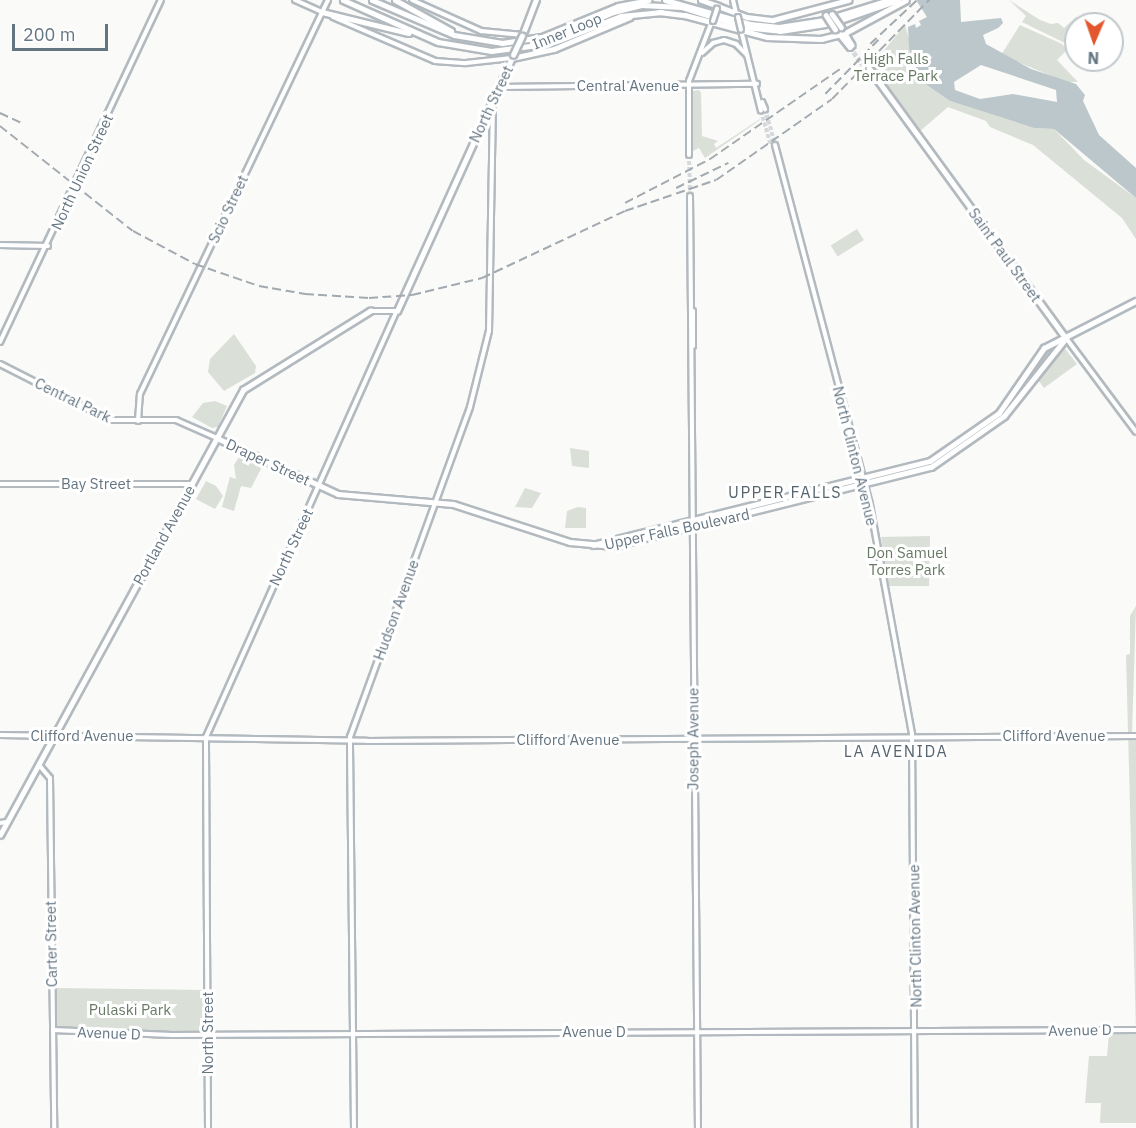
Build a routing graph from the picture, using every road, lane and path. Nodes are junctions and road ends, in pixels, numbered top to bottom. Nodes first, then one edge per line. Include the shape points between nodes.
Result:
1 (161, 0) edge
2 (296, 0) edge
3 (328, 0) edge
4 (336, 0) edge
5 (343, 0) edge
6 (373, 0) edge
7 (395, 0) edge
8 (412, 0) edge
9 (536, 0) edge
10 (623, 0) edge
11 (648, 0) edge
12 (665, 0) edge
13 (700, 0) edge
14 (733, 0) edge
15 (848, 0) edge
16 (889, 0) edge
17 (898, 0) edge
18 (906, 0) edge
19 (824, 3) edge
20 (718, 5) edge
21 (323, 10) junction
22 (662, 12) joint
23 (737, 16) junction
24 (384, 19) junction
25 (712, 22) junction
26 (570, 27) junction
27 (838, 28) junction
28 (742, 31) junction
29 (842, 34) junction
30 (522, 36) junction
31 (433, 40) junction
32 (483, 42) junction
33 (851, 46) tunnel mouth
34 (513, 54) junction
35 (698, 59) junction
36 (750, 61) junction
37 (868, 69) tunnel mouth
38 (757, 84) junction
39 (689, 86) junction
40 (499, 87) junction
41 (493, 99) junction
42 (763, 110) tunnel mouth
43 (483, 121) junction
44 (494, 124) junction
45 (773, 147) tunnel mouth
46 (689, 155) tunnel mouth
47 (690, 196) tunnel mouth
48 (0, 245) edge
49 (48, 246) junction
50 (1136, 301) edge
51 (397, 311) junction
52 (1066, 338) junction
53 (0, 342) edge
54 (0, 364) edge
55 (138, 421) junction
56 (1136, 432) edge
57 (217, 438) junction
58 (864, 483) junction
59 (0, 484) edge
60 (191, 484) junction
61 (319, 486) junction
62 (436, 502) junction
63 (694, 524) junction
64 (0, 735) edge
65 (56, 735) junction
66 (1136, 736) edge
67 (206, 737) junction
68 (912, 738) junction
69 (692, 740) junction
70 (349, 741) junction
71 (39, 765) junction
72 (7, 822) junction
73 (0, 823) edge
74 (0, 835) edge
75 (52, 1030) junction
76 (1136, 1030) edge
77 (916, 1031) junction
78 (207, 1032) junction
79 (696, 1032) junction
80 (353, 1033) junction
81 (54, 1128) edge
82 (208, 1128) edge
83 (354, 1128) edge
84 (698, 1128) edge
85 (915, 1128) edge

1 - 49 main road, North Union Street
2 - 21 main road
3 - 21 main road, Scio Street
4 - 24 highway
5 - 24 highway, Inner Loop
6 - 32 highway, Inner Loop via 448,34
7 - 32 highway via 444,28
8 - 30 main road via 484,32
9 - 30 main road, North Street
10 - 26 highway
11 - 26 highway, Inner Loop via 618,6
12 - 16 highway via 750,24 779,27 824,20
13 - 20 highway
14 - 23 main road
15 - 19 main road
17 - 34 highway, Inner Loop via 826,24 780,31 744,27 682,7 642,5 613,12
18 - 29 highway
19 - 23 main road via 779,20
19 - 27 main road, bridge
19 - 27 main road, bridge via 825,15
20 - 23 main road
20 - 25 main road, bridge
21 - 31 highway
21 - 34 main road via 419,56 452,63
21 - 55 main road, Scio Street via 140,394
22 - 25 main road
22 - 34 highway via 624,15
23 - 28 main road, bridge
24 - 31 highway, Inner Loop
25 - 28 main road
25 - 35 main road
26 - 32 highway, Inner Loop via 531,40
27 - 29 main road
28 - 29 main road via 790,39
28 - 36 main road
29 - 33 main road
30 - 34 main road, North Street, bridge
31 - 34 highway, Inner Loop
34 - 40 main road, North Street
35 - 36 main road via 709,45 724,40 738,45
35 - 39 main road
36 - 38 main road
37 - 52 main road, Saint Paul Street
38 - 39 main road, Central Avenue
38 - 42 main road
39 - 40 main road, Central Avenue
39 - 46 main road
40 - 41 main road, North Street
41 - 43 main road, North Street
41 - 44 main road, Hudson Avenue
43 - 44 main road
43 - 51 main road, North Street
44 - 62 main road, Hudson Avenue via 489,331 470,407
45 - 58 main road, North Clinton Avenue
47 - 63 main road, Joseph Avenue
48 - 49 main road
49 - 53 main road, North Union Street
50 - 52 main road
51 - 57 main road, Portland Avenue via 370,310 243,390
51 - 61 main road, North Street
52 - 56 main road, Saint Paul Street
52 - 58 main road, Upper Falls Boulevard via 1039,352 1003,408 951,450 920,466
52 - 58 main road, Upper Falls Boulevard via 1008,412 964,446 921,471
54 - 55 main road, Central Park via 103,417
55 - 57 main road, Central Park via 180,421
57 - 60 main road, Portland Avenue
57 - 61 main road, Draper Street
58 - 63 main road, Upper Falls Boulevard
58 - 68 main road, North Clinton Avenue
59 - 60 main road, Bay Street
60 - 65 main road, Portland Avenue
61 - 62 main road, Draper Street via 343,495
61 - 67 main road, North Street
62 - 63 main road, Upper Falls Boulevard via 592,545
62 - 70 main road, Hudson Avenue
63 - 69 main road, Joseph Avenue
64 - 65 main road, Clifford Avenue
65 - 67 main road, Clifford Avenue
65 - 71 main road, Portland Avenue
66 - 68 main road, Clifford Avenue
67 - 70 main road, Clifford Avenue
67 - 78 main road, North Street
68 - 69 main road, Clifford Avenue
68 - 77 main road, North Clinton Avenue
69 - 70 main road, Clifford Avenue
69 - 79 main road, Joseph Avenue
70 - 80 main road, Hudson Avenue
71 - 72 main road, Portland Avenue
71 - 75 main road, Carter Street via 50,778
72 - 73 main road
72 - 74 main road, Portland Avenue
75 - 78 main road, Avenue D via 101,1034
75 - 81 main road, Carter Street
76 - 77 main road, Avenue D
77 - 79 main road, Avenue D
77 - 85 main road, North Clinton Avenue
78 - 80 main road, Avenue D
78 - 82 main road, North Street
79 - 80 main road, Avenue D
79 - 84 main road, Joseph Avenue
80 - 83 main road, Hudson Avenue

